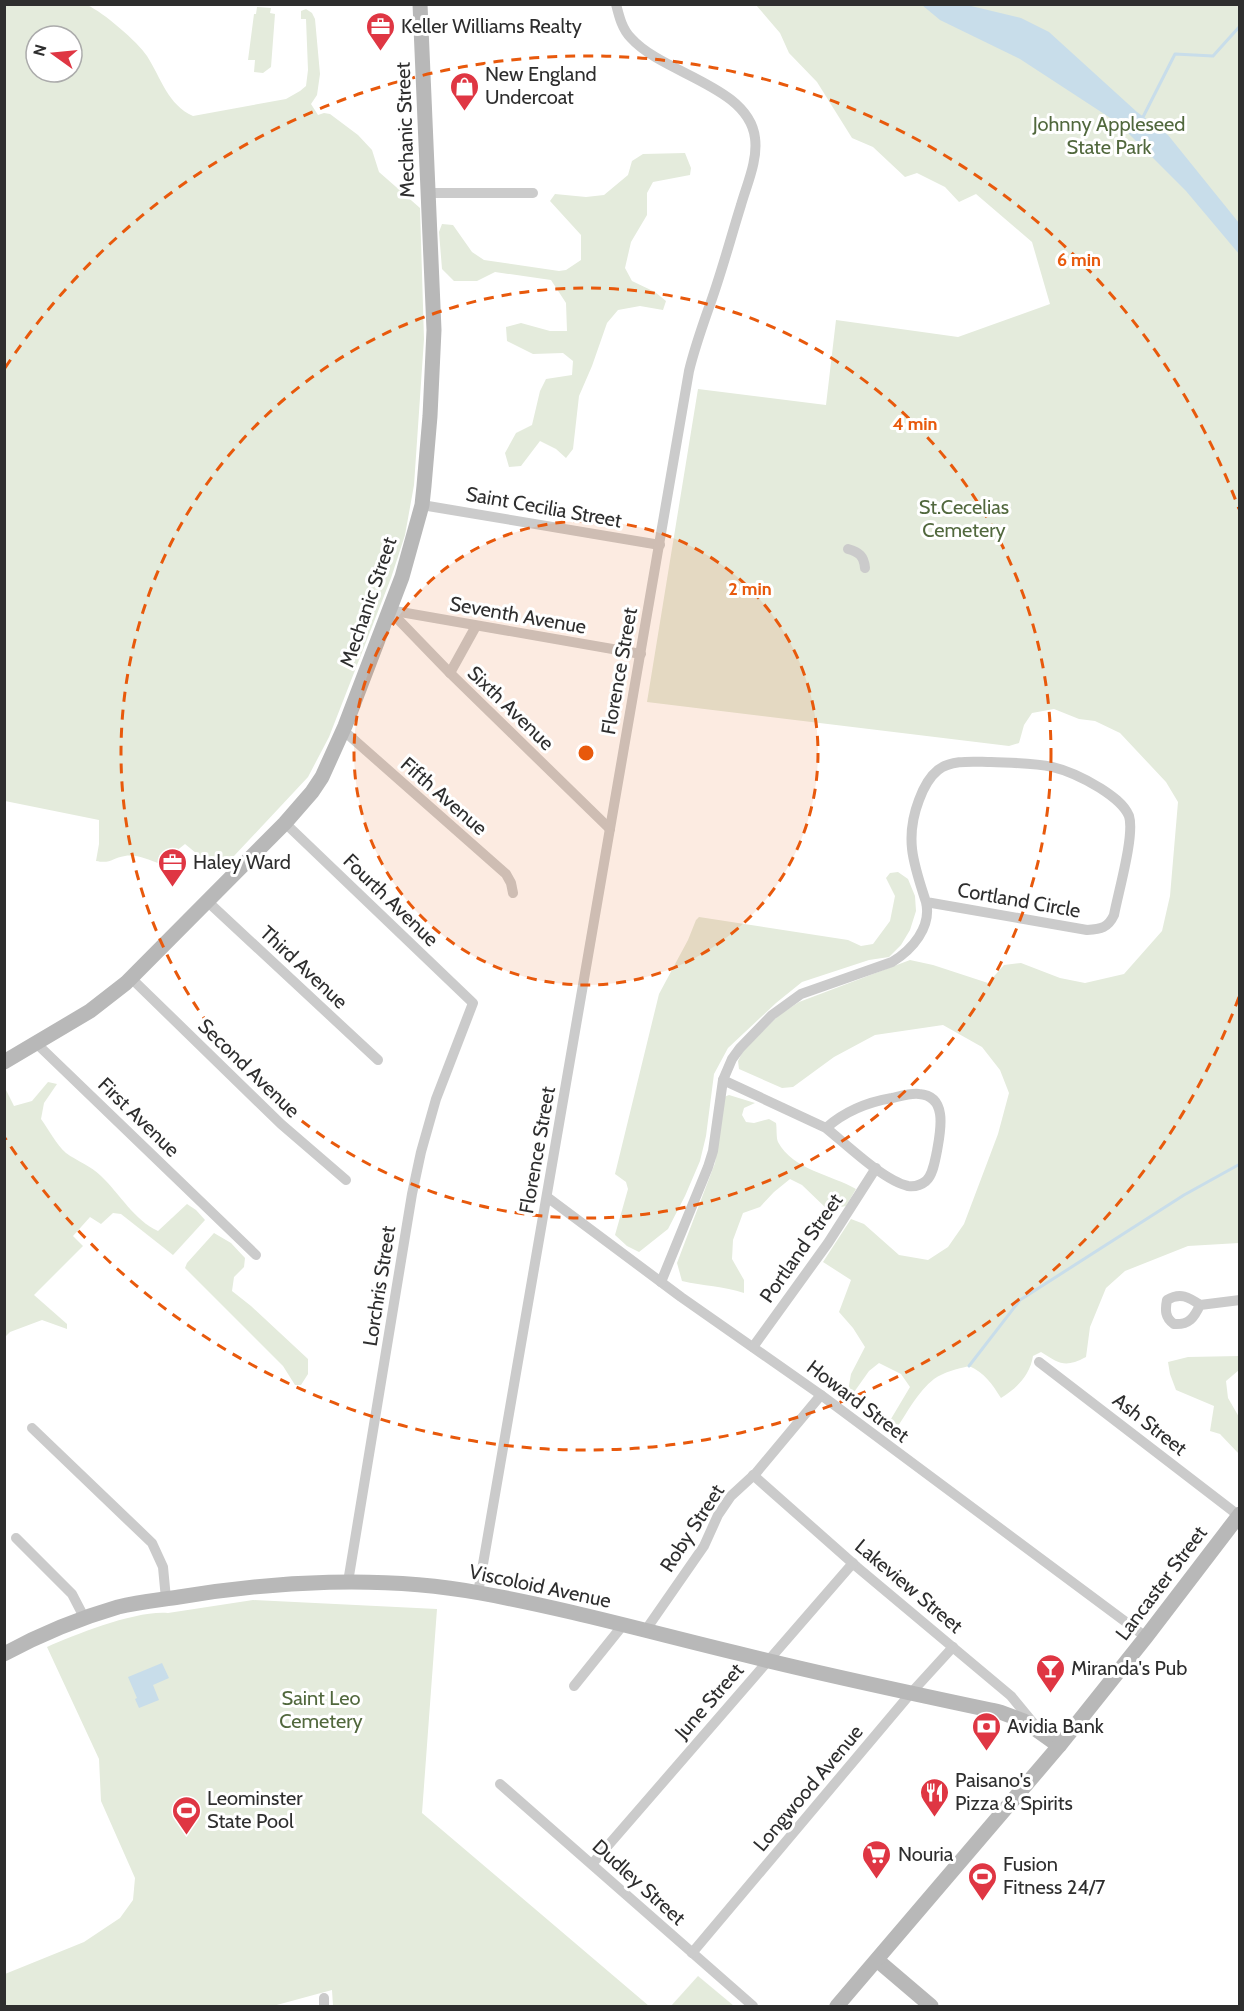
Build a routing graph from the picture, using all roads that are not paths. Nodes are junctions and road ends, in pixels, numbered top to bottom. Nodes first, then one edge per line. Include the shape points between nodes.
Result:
1 (420, 4) edge
2 (616, 4) edge
3 (428, 193) junction
4 (533, 193) dead end
5 (422, 505) junction
6 (660, 545) junction
7 (848, 549) dead end
8 (866, 568) dead end
9 (389, 610) junction
10 (476, 626) junction
11 (641, 654) junction
12 (450, 673) junction
13 (344, 730) junction
14 (285, 823) junction
15 (610, 830) junction
16 (513, 894) dead end
17 (207, 901) junction
18 (926, 902) junction
19 (131, 978) junction
20 (473, 1003) joint
21 (37, 1044) junction
22 (378, 1060) dead end
23 (4, 1062) edge
24 (723, 1080) junction
25 (826, 1128) junction
26 (876, 1168) junction
27 (346, 1180) dead end
28 (547, 1197) junction
29 (256, 1255) dead end
30 (661, 1282) junction
31 (1239, 1300) edge
32 (1200, 1305) dead end
33 (753, 1347) junction
34 (1039, 1362) dead end
35 (821, 1395) junction
36 (32, 1428) dead end
37 (753, 1475) junction
38 (1239, 1515) edge
39 (16, 1538) dead end
40 (853, 1563) junction
41 (348, 1582) junction
42 (478, 1593) junction
43 (166, 1599) junction
44 (85, 1618) junction
45 (623, 1625) junction
46 (645, 1631) junction
47 (1146, 1637) junction
48 (953, 1647) junction
49 (4, 1654) edge
50 (769, 1661) junction
51 (574, 1686) dead end
52 (911, 1693) junction
53 (1038, 1729) junction
54 (1059, 1746) junction
55 (500, 1784) dead end
56 (592, 1864) junction
57 (692, 1953) junction
58 (877, 1960) junction
59 (753, 2007) edge
60 (837, 2007) edge
61 (931, 2007) edge

1 - 3 main road, Mechanic Street
2 - 6 street, Florence Street via 631,38 655,58 734,101 748,118 755,138 751,173 693,353
3 - 4 street
3 - 5 main road, Mechanic Street via 434,330
5 - 6 street, Saint Cecilia Street
5 - 9 main road, Mechanic Street
6 - 11 street, Florence Street
7 - 8 street via 862,556
9 - 10 street, Seventh Avenue
9 - 12 street, Sixth Avenue
9 - 13 main road, Mechanic Street
10 - 11 street, Seventh Avenue
10 - 12 street
11 - 15 street, Florence Street
12 - 15 street, Sixth Avenue
13 - 14 main road, Mechanic Street via 322,777
13 - 16 street, Fifth Avenue via 506,874
14 - 17 main road, Mechanic Street
14 - 20 street, Fourth Avenue
15 - 28 street, Florence Street
17 - 19 main road, Mechanic Street
17 - 22 street, Third Avenue
18 - 18 street, Cortland Circle via 1088,930 1106,927 1114,915 1131,832 1128,815 1107,792 1060,767 968,762 941,768 923,788 910,832
18 - 24 street, Cortland Circle via 926,922 906,952 892,962 801,994 772,1015 740,1048
19 - 21 main road, Mechanic Street via 90,1011
19 - 27 street, Second Avenue via 281,1124
20 - 41 street, Lorchris Street via 436,1099 421,1152
21 - 23 main road, Mechanic Street
21 - 29 street, First Avenue
24 - 25 street
24 - 30 street, Cortland Circle via 713,1151
25 - 26 street
25 - 26 street via 838,1117 883,1099 919,1094 933,1100 941,1113 941,1128 936,1158 926,1180 908,1186
26 - 33 street, Portland Street
28 - 30 street, Howard Street
28 - 42 street, Florence Street
30 - 33 street, Howard Street
31 - 32 street
33 - 35 street, Howard Street
34 - 38 street, Ash Street
35 - 37 street, Roby Street
35 - 47 street, Howard Street
36 - 43 street via 152,1543 163,1567
37 - 40 street, Lakeview Street
37 - 46 street, Roby Street via 731,1496 704,1546
38 - 47 main road, Lancaster Street
39 - 44 street via 72,1594
40 - 48 street, Lakeview Street
40 - 50 street, June Street
41 - 42 main road, Viscoloid Avenue
41 - 43 main road, Viscoloid Avenue via 240,1588
42 - 45 main road, Viscoloid Avenue
43 - 44 main road, Viscoloid Avenue
44 - 49 main road, Viscoloid Avenue
45 - 46 main road, Viscoloid Avenue
45 - 51 street
46 - 50 main road, Viscoloid Avenue
47 - 54 main road, Lancaster Street
48 - 52 street, Longwood Avenue
48 - 53 street, Lakeview Street via 1011,1696
50 - 52 main road, Viscoloid Avenue
50 - 56 street, June Street
52 - 53 main road, Viscoloid Avenue via 1012,1716
52 - 57 street, Longwood Avenue
53 - 54 main road, Viscoloid Avenue
54 - 58 main road, Lancaster Street
55 - 56 street, Dudley Street
56 - 57 street, Dudley Street
57 - 59 street, Dudley Street
58 - 60 main road, Lancaster Street
58 - 61 main road

